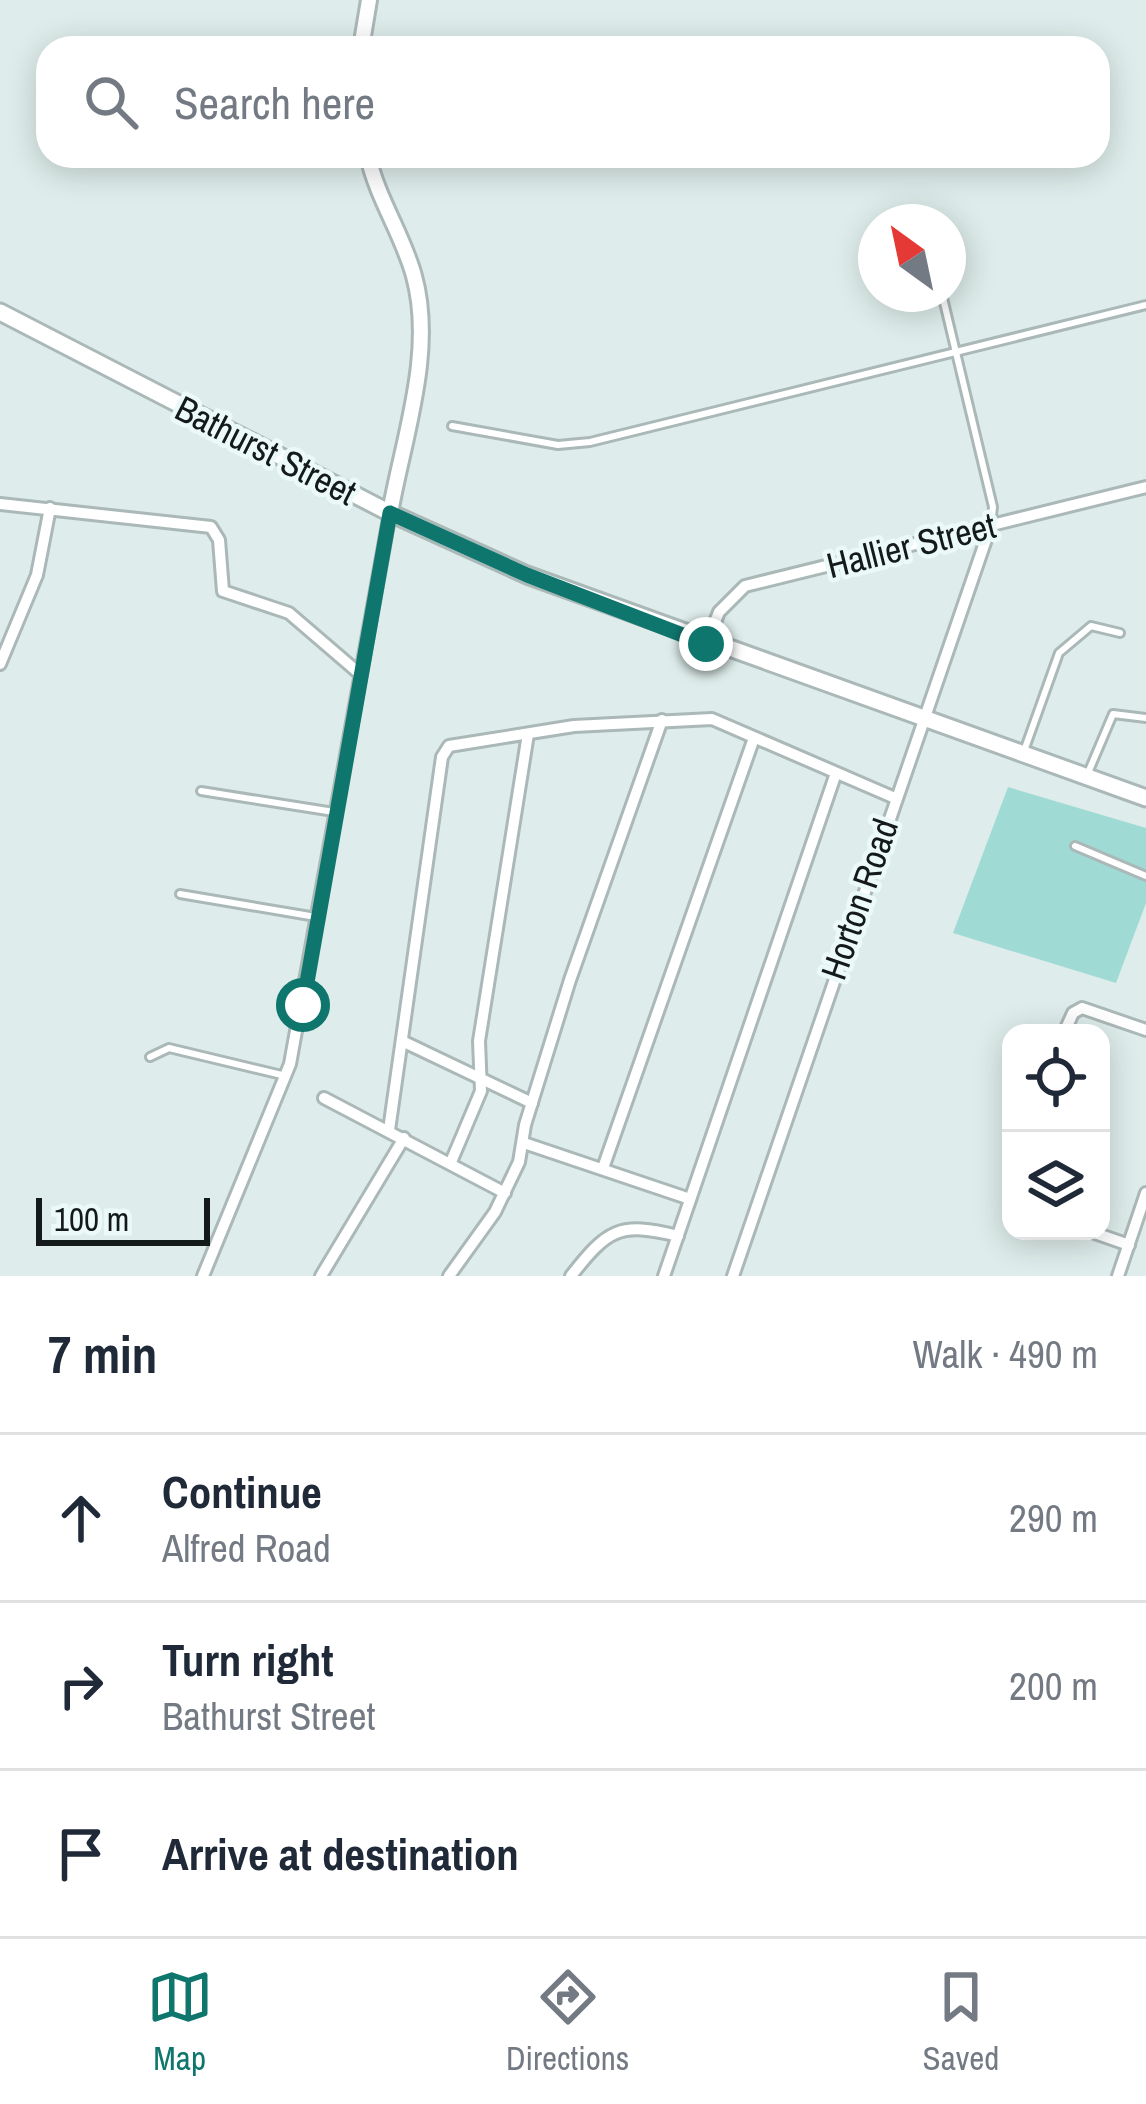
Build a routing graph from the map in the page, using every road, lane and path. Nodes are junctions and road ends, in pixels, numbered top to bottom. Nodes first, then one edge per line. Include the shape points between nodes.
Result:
1 (369, 0) edge
2 (363, 36) edge
3 (373, 168) edge
4 (1146, 305) edge
5 (946, 312) edge
6 (0, 313) edge
7 (956, 352) junction
8 (452, 426) dead end
9 (1146, 487) edge
10 (0, 504) edge
11 (50, 508) junction
12 (390, 513) junction
13 (991, 525) junction
14 (1120, 633) dead end
15 (706, 644) junction
16 (0, 664) edge
17 (359, 674) junction
18 (921, 718) junction
19 (1146, 718) edge
20 (662, 720) junction
21 (528, 734) junction
22 (754, 738) junction
23 (1023, 754) junction
24 (836, 773) junction
25 (1086, 777) junction
26 (201, 791) dead end
27 (895, 798) junction
28 (1146, 798) edge
29 (334, 812) junction
30 (1075, 846) dead end
31 (1146, 876) edge
32 (181, 894) dead end
33 (316, 917) junction
34 (1068, 1024) edge
35 (1146, 1030) edge
36 (402, 1041) junction
37 (150, 1058) dead end
38 (476, 1073) junction
39 (286, 1076) junction
40 (324, 1099) dead end
41 (532, 1102) junction
42 (389, 1130) junction
43 (404, 1138) junction
44 (524, 1143) junction
45 (452, 1162) junction
46 (603, 1168) junction
47 (506, 1192) junction
48 (1146, 1193) edge
49 (690, 1199) junction
50 (678, 1235) junction
51 (1110, 1238) edge
52 (1129, 1245) junction
53 (203, 1276) edge
54 (321, 1276) edge
55 (449, 1276) edge
56 (571, 1276) edge
57 (664, 1276) edge
58 (733, 1276) edge
59 (1118, 1276) edge

1 - 2 street
3 - 12 street via 420,308
4 - 7 lane
5 - 7 lane
6 - 12 main road, Bathurst Street
7 - 8 lane via 572,446
7 - 13 lane via 994,507
9 - 13 street, Hallier Street
10 - 11 street
11 - 16 street via 37,575
11 - 17 street via 211,526 223,591 290,613
12 - 15 main road, Bathurst Street
12 - 17 street
13 - 15 street, Hallier Street via 745,586 718,612
13 - 18 street, Horton Road
14 - 23 lane via 1091,626 1062,649
15 - 18 main road, Bathurst Street
17 - 29 street
18 - 23 main road, Bathurst Street
18 - 27 street, Horton Road
19 - 25 lane via 1114,714
20 - 21 street
20 - 22 street via 712,719
20 - 41 street
21 - 36 street via 462,740 444,752
21 - 38 street
22 - 24 street
22 - 46 street
23 - 25 main road, Bathurst Street
24 - 27 street
24 - 49 street
25 - 28 main road, Bathurst Street
26 - 29 lane
27 - 58 street, Horton Road
29 - 33 street
30 - 31 lane
32 - 33 lane
33 - 39 street
34 - 35 street via 1082,1008
36 - 38 street
36 - 42 street
37 - 39 lane via 169,1048
38 - 41 street
38 - 45 street via 481,1091
39 - 53 street
40 - 42 street
41 - 44 street
42 - 43 street
43 - 45 street
43 - 54 street
44 - 46 street
44 - 47 street
45 - 47 street
46 - 49 street
47 - 55 street
48 - 52 street
49 - 50 street
50 - 56 street via 616,1231
50 - 57 street
51 - 52 street
52 - 59 street

